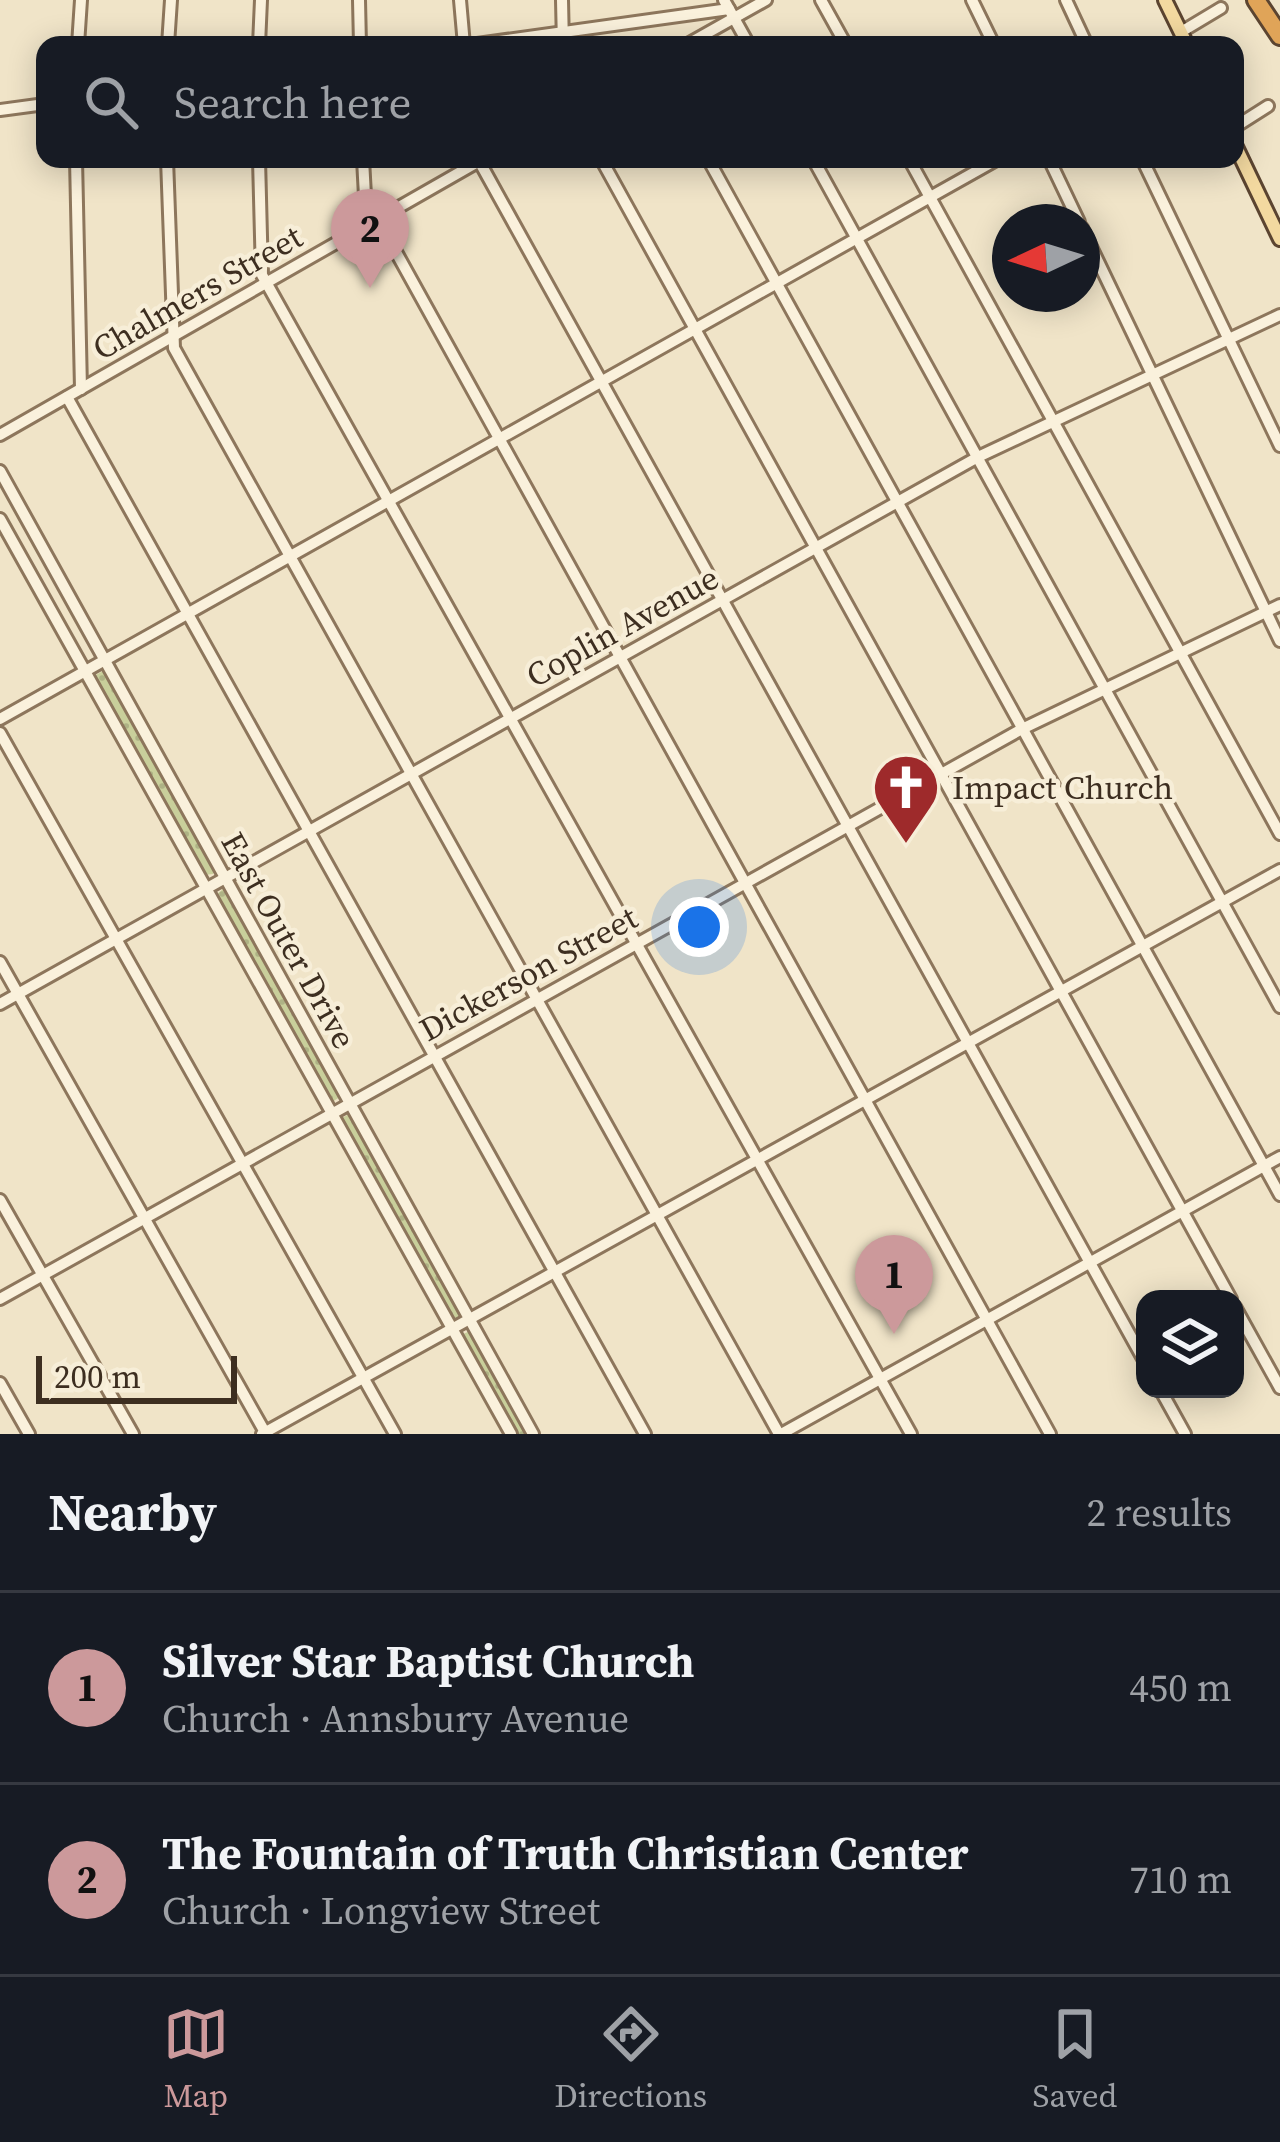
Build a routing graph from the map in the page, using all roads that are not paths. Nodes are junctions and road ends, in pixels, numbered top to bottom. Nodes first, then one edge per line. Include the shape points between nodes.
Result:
1 (81, 0) edge
2 (171, 0) edge
3 (261, 0) edge
4 (358, 0) edge
5 (460, 0) edge
6 (562, 0) edge
7 (766, 0) edge
8 (820, 0) edge
9 (972, 0) edge
10 (1066, 0) edge
11 (1165, 0) edge
12 (1256, 0) edge
13 (1267, 0) edge
14 (1221, 8) dead end
15 (729, 9) edge
16 (1280, 34) edge
17 (79, 36) edge
18 (169, 36) edge
19 (259, 36) edge
20 (360, 36) edge
21 (466, 36) edge
22 (562, 36) edge
23 (579, 36) edge
24 (697, 36) edge
25 (744, 36) edge
26 (841, 36) edge
27 (990, 36) edge
28 (1083, 36) edge
29 (1183, 36) edge
30 (1188, 36) edge
31 (36, 105) edge
32 (1268, 106) dead end
33 (0, 110) edge
34 (1244, 121) edge
35 (1244, 164) edge
36 (76, 168) edge
37 (167, 168) edge
38 (260, 168) edge
39 (363, 168) edge
40 (467, 168) edge
41 (484, 168) edge
42 (606, 168) edge
43 (713, 168) edge
44 (818, 168) edge
45 (914, 168) edge
46 (982, 168) edge
47 (1053, 168) edge
48 (1146, 168) edge
49 (930, 197) junction
50 (1071, 204) edge
51 (379, 220) junction
52 (1278, 232) edge
53 (856, 238) junction
54 (1100, 265) edge
55 (777, 283) junction
56 (266, 284) junction
57 (1280, 314) edge
58 (695, 329) junction
59 (170, 338) junction
60 (1228, 338) junction
61 (1152, 374) junction
62 (601, 380) junction
63 (81, 388) junction
64 (67, 397) junction
65 (1054, 422) junction
66 (0, 435) edge
67 (500, 438) junction
68 (1280, 446) edge
69 (977, 457) junction
70 (0, 471) edge
71 (389, 500) junction
72 (897, 502) junction
73 (0, 519) edge
74 (36, 536) junction
75 (16, 547) junction
76 (816, 548) junction
77 (289, 555) junction
78 (723, 601) junction
79 (1280, 605) edge
80 (187, 612) junction
81 (1266, 612) junction
82 (1280, 640) edge
83 (1180, 650) junction
84 (620, 657) junction
85 (102, 661) junction
86 (86, 670) junction
87 (1104, 686) junction
88 (512, 718) junction
89 (0, 719) edge
90 (1022, 729) junction
91 (0, 733) edge
92 (410, 773) junction
93 (940, 774) junction
94 (848, 826) junction
95 (308, 830) junction
96 (1280, 834) edge
97 (1280, 870) edge
98 (224, 878) junction
99 (746, 883) junction
100 (207, 888) junction
101 (1222, 902) junction
102 (116, 939) junction
103 (638, 944) junction
104 (1142, 947) junction
105 (0, 962) edge
106 (1061, 992) junction
107 (18, 994) junction
108 (537, 999) junction
109 (0, 1004) edge
110 (1280, 1007) edge
111 (968, 1044) junction
112 (435, 1056) junction
113 (867, 1101) junction
114 (350, 1104) junction
115 (332, 1115) junction
116 (1280, 1157) edge
117 (759, 1161) junction
118 (241, 1164) junction
119 (1264, 1166) junction
120 (1280, 1195) edge
121 (0, 1200) edge
122 (1183, 1211) junction
123 (658, 1216) junction
124 (145, 1218) junction
125 (1090, 1263) junction
126 (555, 1272) junction
127 (42, 1275) junction
128 (1226, 1290) edge
129 (0, 1299) edge
130 (469, 1319) junction
131 (987, 1320) junction
132 (1244, 1323) edge
133 (452, 1328) junction
134 (1136, 1346) edge
135 (364, 1378) junction
136 (881, 1380) junction
137 (0, 1383) edge
138 (1280, 1388) edge
139 (1165, 1398) edge
140 (28, 1434) edge
141 (133, 1434) edge
142 (264, 1434) edge
143 (395, 1434) edge
144 (511, 1434) edge
145 (533, 1434) edge
146 (645, 1434) edge
147 (780, 1434) edge
148 (911, 1434) edge
149 (1050, 1434) edge
150 (1185, 1434) edge

1 - 17 street
2 - 18 street
3 - 19 street
4 - 20 street
5 - 21 street
6 - 22 street
7 - 15 street
8 - 26 street
9 - 27 street
10 - 28 street
11 - 29 main road
12 - 16 highway
13 - 16 highway
14 - 30 street
15 - 23 street
15 - 24 street
15 - 25 street
31 - 33 street
32 - 34 street
35 - 52 main road
36 - 63 street
37 - 59 street
38 - 56 street
39 - 51 street via 364,193
40 - 51 street, Chalmers Street
41 - 62 street
42 - 58 street
43 - 55 street
44 - 53 street
45 - 49 street
46 - 49 street
47 - 50 street
48 - 60 street
49 - 53 street
49 - 65 street
51 - 56 street, Chalmers Street
51 - 67 street
53 - 55 street
53 - 69 street
54 - 61 street
55 - 58 street
55 - 72 street
56 - 59 street, Chalmers Street
56 - 71 street
57 - 60 street, Coplin Avenue
58 - 62 street
58 - 76 street
59 - 63 street, Chalmers Street
59 - 77 street
60 - 61 street, Coplin Avenue
60 - 68 street
61 - 65 street, Coplin Avenue
61 - 81 street
62 - 67 street
62 - 78 street
63 - 64 street, Chalmers Street
64 - 66 street, Chalmers Street
64 - 80 street
65 - 69 street, Coplin Avenue
65 - 83 street
67 - 71 street
67 - 84 street
69 - 72 street, Coplin Avenue
69 - 87 street
70 - 74 street, East Outer Drive
71 - 77 street
71 - 88 street
72 - 76 street, Coplin Avenue
72 - 90 street
73 - 75 street, East Outer Drive
74 - 75 street
74 - 85 street, East Outer Drive
75 - 86 street, East Outer Drive
76 - 78 street, Coplin Avenue
76 - 93 street
77 - 80 street
77 - 92 street
78 - 84 street, Coplin Avenue
78 - 94 street
79 - 81 street, Dickerson Street
80 - 85 street
80 - 95 street
81 - 82 street
81 - 83 street, Dickerson Street
83 - 87 street, Dickerson Street
83 - 96 street
84 - 88 street, Coplin Avenue
84 - 99 street
85 - 86 street
85 - 98 street, East Outer Drive
86 - 89 street
86 - 100 street, East Outer Drive
87 - 90 street, Dickerson Street
87 - 101 street
88 - 92 street, Coplin Avenue
88 - 103 street
90 - 93 street, Dickerson Street
90 - 104 street
91 - 102 street
92 - 95 street, Coplin Avenue
92 - 108 street
93 - 94 street, Dickerson Street
93 - 106 street
94 - 99 street, Dickerson Street
94 - 111 street
95 - 98 street, Coplin Avenue
95 - 112 street
97 - 101 street
98 - 100 street, Coplin Avenue
98 - 114 street, East Outer Drive
99 - 103 street, Dickerson Street
99 - 113 street
100 - 102 street, Coplin Avenue
100 - 115 street, East Outer Drive
101 - 104 street
101 - 110 street
102 - 107 street, Coplin Avenue
102 - 118 street
103 - 108 street, Dickerson Street
103 - 117 street
104 - 106 street
104 - 119 street
105 - 107 street
106 - 111 street
106 - 122 street
107 - 109 street, Coplin Avenue
107 - 124 street
108 - 112 street, Dickerson Street
108 - 123 street
111 - 113 street
111 - 125 street
112 - 114 street, Dickerson Street
112 - 126 street
113 - 117 street
113 - 131 street
114 - 115 street, Dickerson Street
114 - 130 street, East Outer Drive
115 - 118 street, Dickerson Street
115 - 133 street, East Outer Drive
116 - 119 street
117 - 123 street
117 - 136 street
118 - 124 street, Dickerson Street
118 - 135 street
119 - 120 street
119 - 122 street
121 - 127 street
122 - 125 street
122 - 128 street
123 - 126 street
123 - 147 street
124 - 127 street, Dickerson Street
124 - 142 street
125 - 131 street
125 - 134 street
126 - 130 street
126 - 146 street
127 - 129 street, Dickerson Street
127 - 141 street
130 - 133 street
130 - 145 street, East Outer Drive
131 - 136 street
131 - 149 street
132 - 138 street
133 - 135 street
133 - 144 street, East Outer Drive
135 - 142 street
135 - 143 street
136 - 147 street
136 - 148 street
137 - 140 street
139 - 150 street

